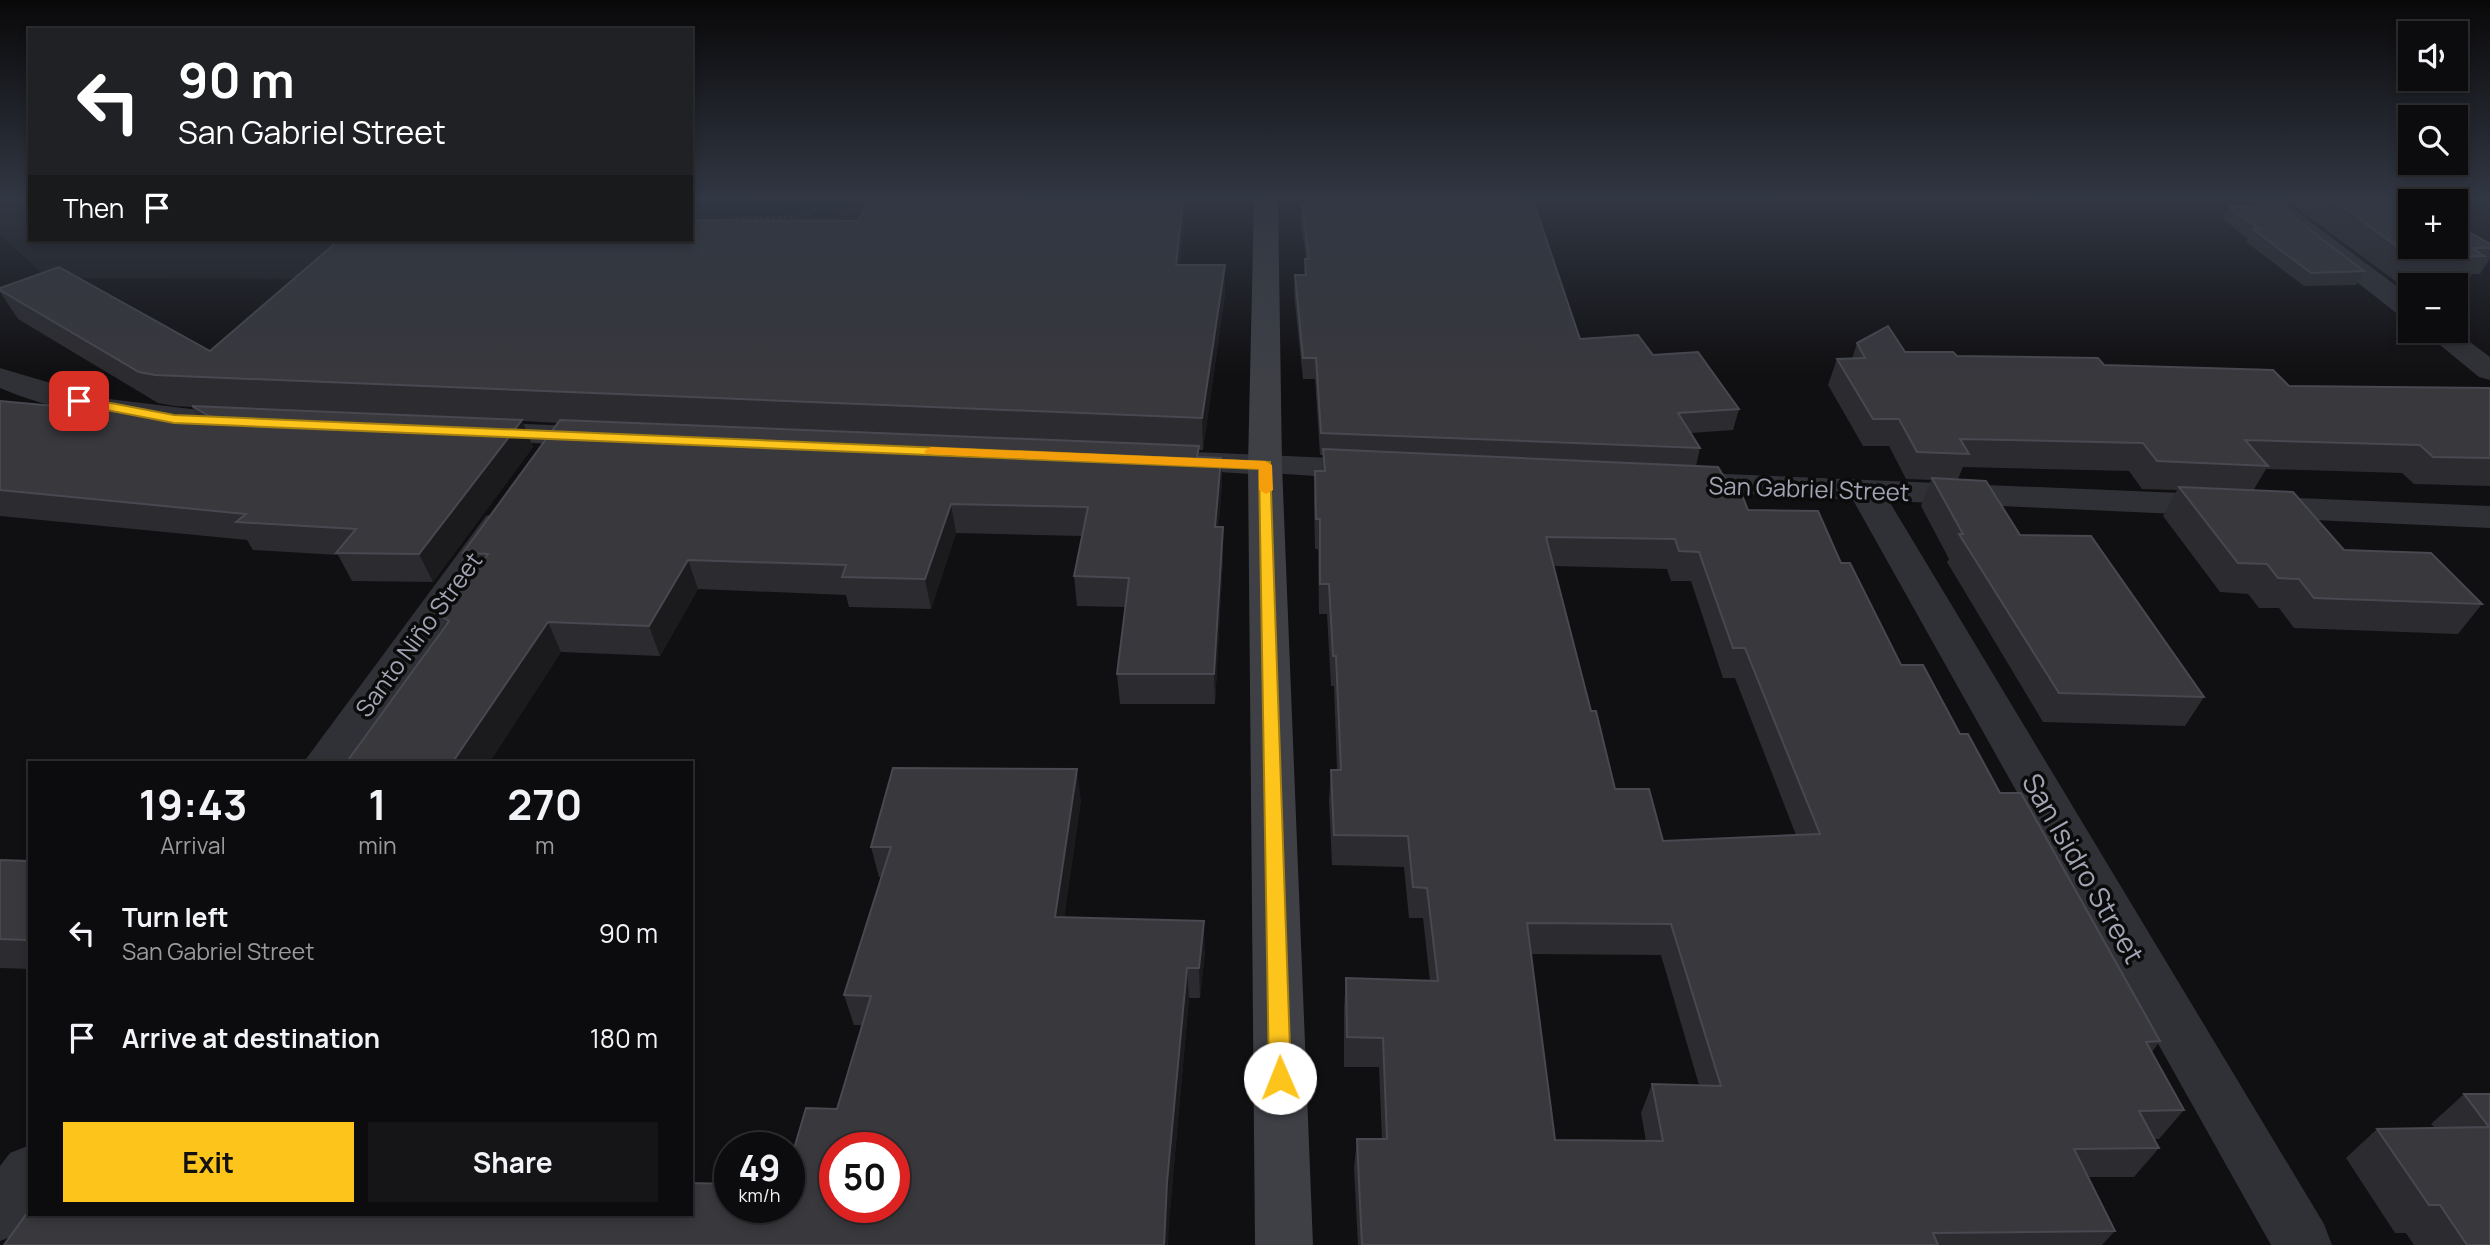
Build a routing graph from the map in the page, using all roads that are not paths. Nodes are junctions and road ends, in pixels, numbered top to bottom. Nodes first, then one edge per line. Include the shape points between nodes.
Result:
1 (1266, 258) edge
2 (2342, 258) edge
3 (2398, 301) edge
4 (2453, 343) edge
5 (2490, 371) edge
6 (0, 377) edge
7 (243, 422) edge
8 (450, 431) edge
9 (560, 436) junction
10 (629, 439) edge
11 (1141, 460) edge
12 (1265, 465) junction
13 (1405, 471) edge
14 (1642, 481) edge
15 (1865, 490) junction
16 (2490, 517) edge
17 (325, 761) edge
18 (28, 1175) edge
19 (0, 1213) edge
20 (1284, 1245) edge
21 (2303, 1245) edge

1 - 12 main road
2 - 3 street
4 - 5 street
6 - 7 street via 32,392 174,419
8 - 9 street
9 - 10 street
9 - 17 street, Santo Niño Street
11 - 12 street
12 - 13 street
12 - 20 main road
14 - 15 street, San Gabriel Street
15 - 16 street, San Gabriel Street
15 - 21 street, San Isidro Street
18 - 19 street

